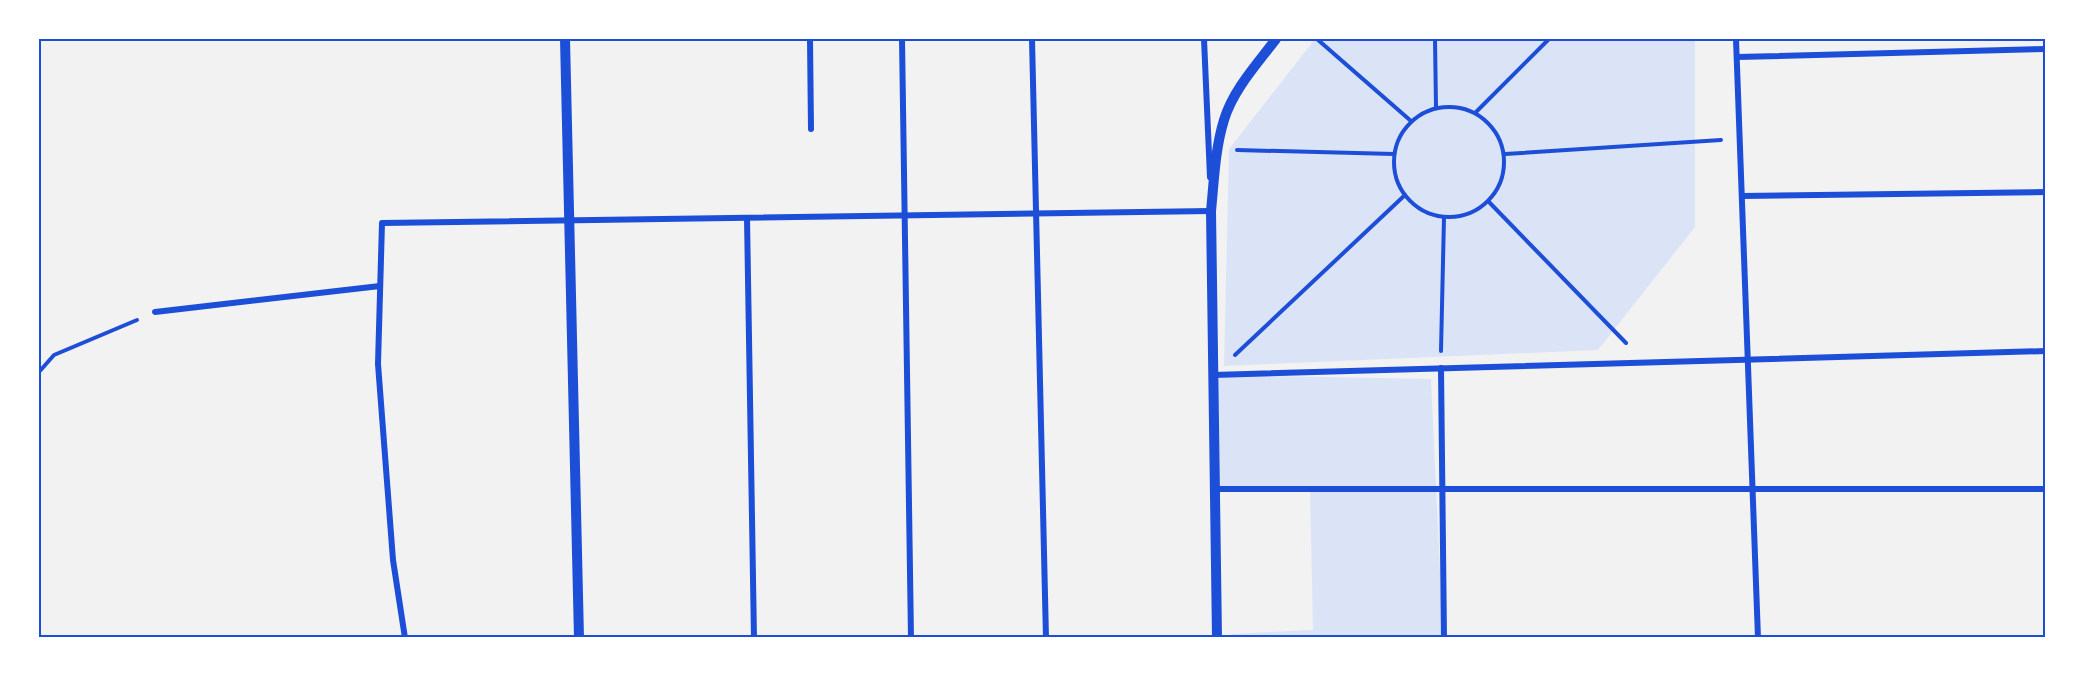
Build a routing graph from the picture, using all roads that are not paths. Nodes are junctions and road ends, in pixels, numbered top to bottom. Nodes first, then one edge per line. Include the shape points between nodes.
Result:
1 (565, 39) edge
2 (810, 39) edge
3 (902, 39) edge
4 (1032, 39) edge
5 (1204, 39) edge
6 (1276, 39) edge
7 (1736, 39) edge
8 (2046, 50) edge
9 (1737, 57) junction
10 (811, 129) dead end
11 (2046, 192) edge
12 (1742, 196) junction
13 (1211, 211) junction
14 (1036, 214) junction
15 (905, 216) junction
16 (747, 218) junction
17 (569, 220) junction
18 (380, 286) junction
19 (155, 312) road end
20 (2046, 351) edge
21 (1748, 359) junction
22 (1441, 368) junction
23 (1213, 375) junction
24 (1215, 489) junction
25 (1442, 489) junction
26 (1752, 489) junction
27 (2046, 489) edge
28 (405, 638) edge
29 (579, 638) edge
30 (754, 638) edge
31 (911, 638) edge
32 (1046, 638) edge
33 (1217, 638) edge
34 (1444, 638) edge
35 (1758, 638) edge

1 - 17 street
2 - 10 street
3 - 15 street
4 - 14 street
5 - 13 street
6 - 13 street via 1234,97 1224,120
7 - 9 street
8 - 9 street
9 - 12 street
11 - 12 street
12 - 21 street
13 - 14 street
13 - 23 street
14 - 15 street
14 - 32 street
15 - 16 street
15 - 31 street
16 - 17 street
16 - 30 street
17 - 18 street via 382,222
17 - 29 street
18 - 19 street
18 - 28 street via 379,376 393,560
20 - 21 street
21 - 22 street
21 - 26 street
22 - 23 street
22 - 25 street
23 - 24 street
24 - 25 street
24 - 33 street
25 - 26 street
25 - 34 street
26 - 27 street
26 - 35 street

